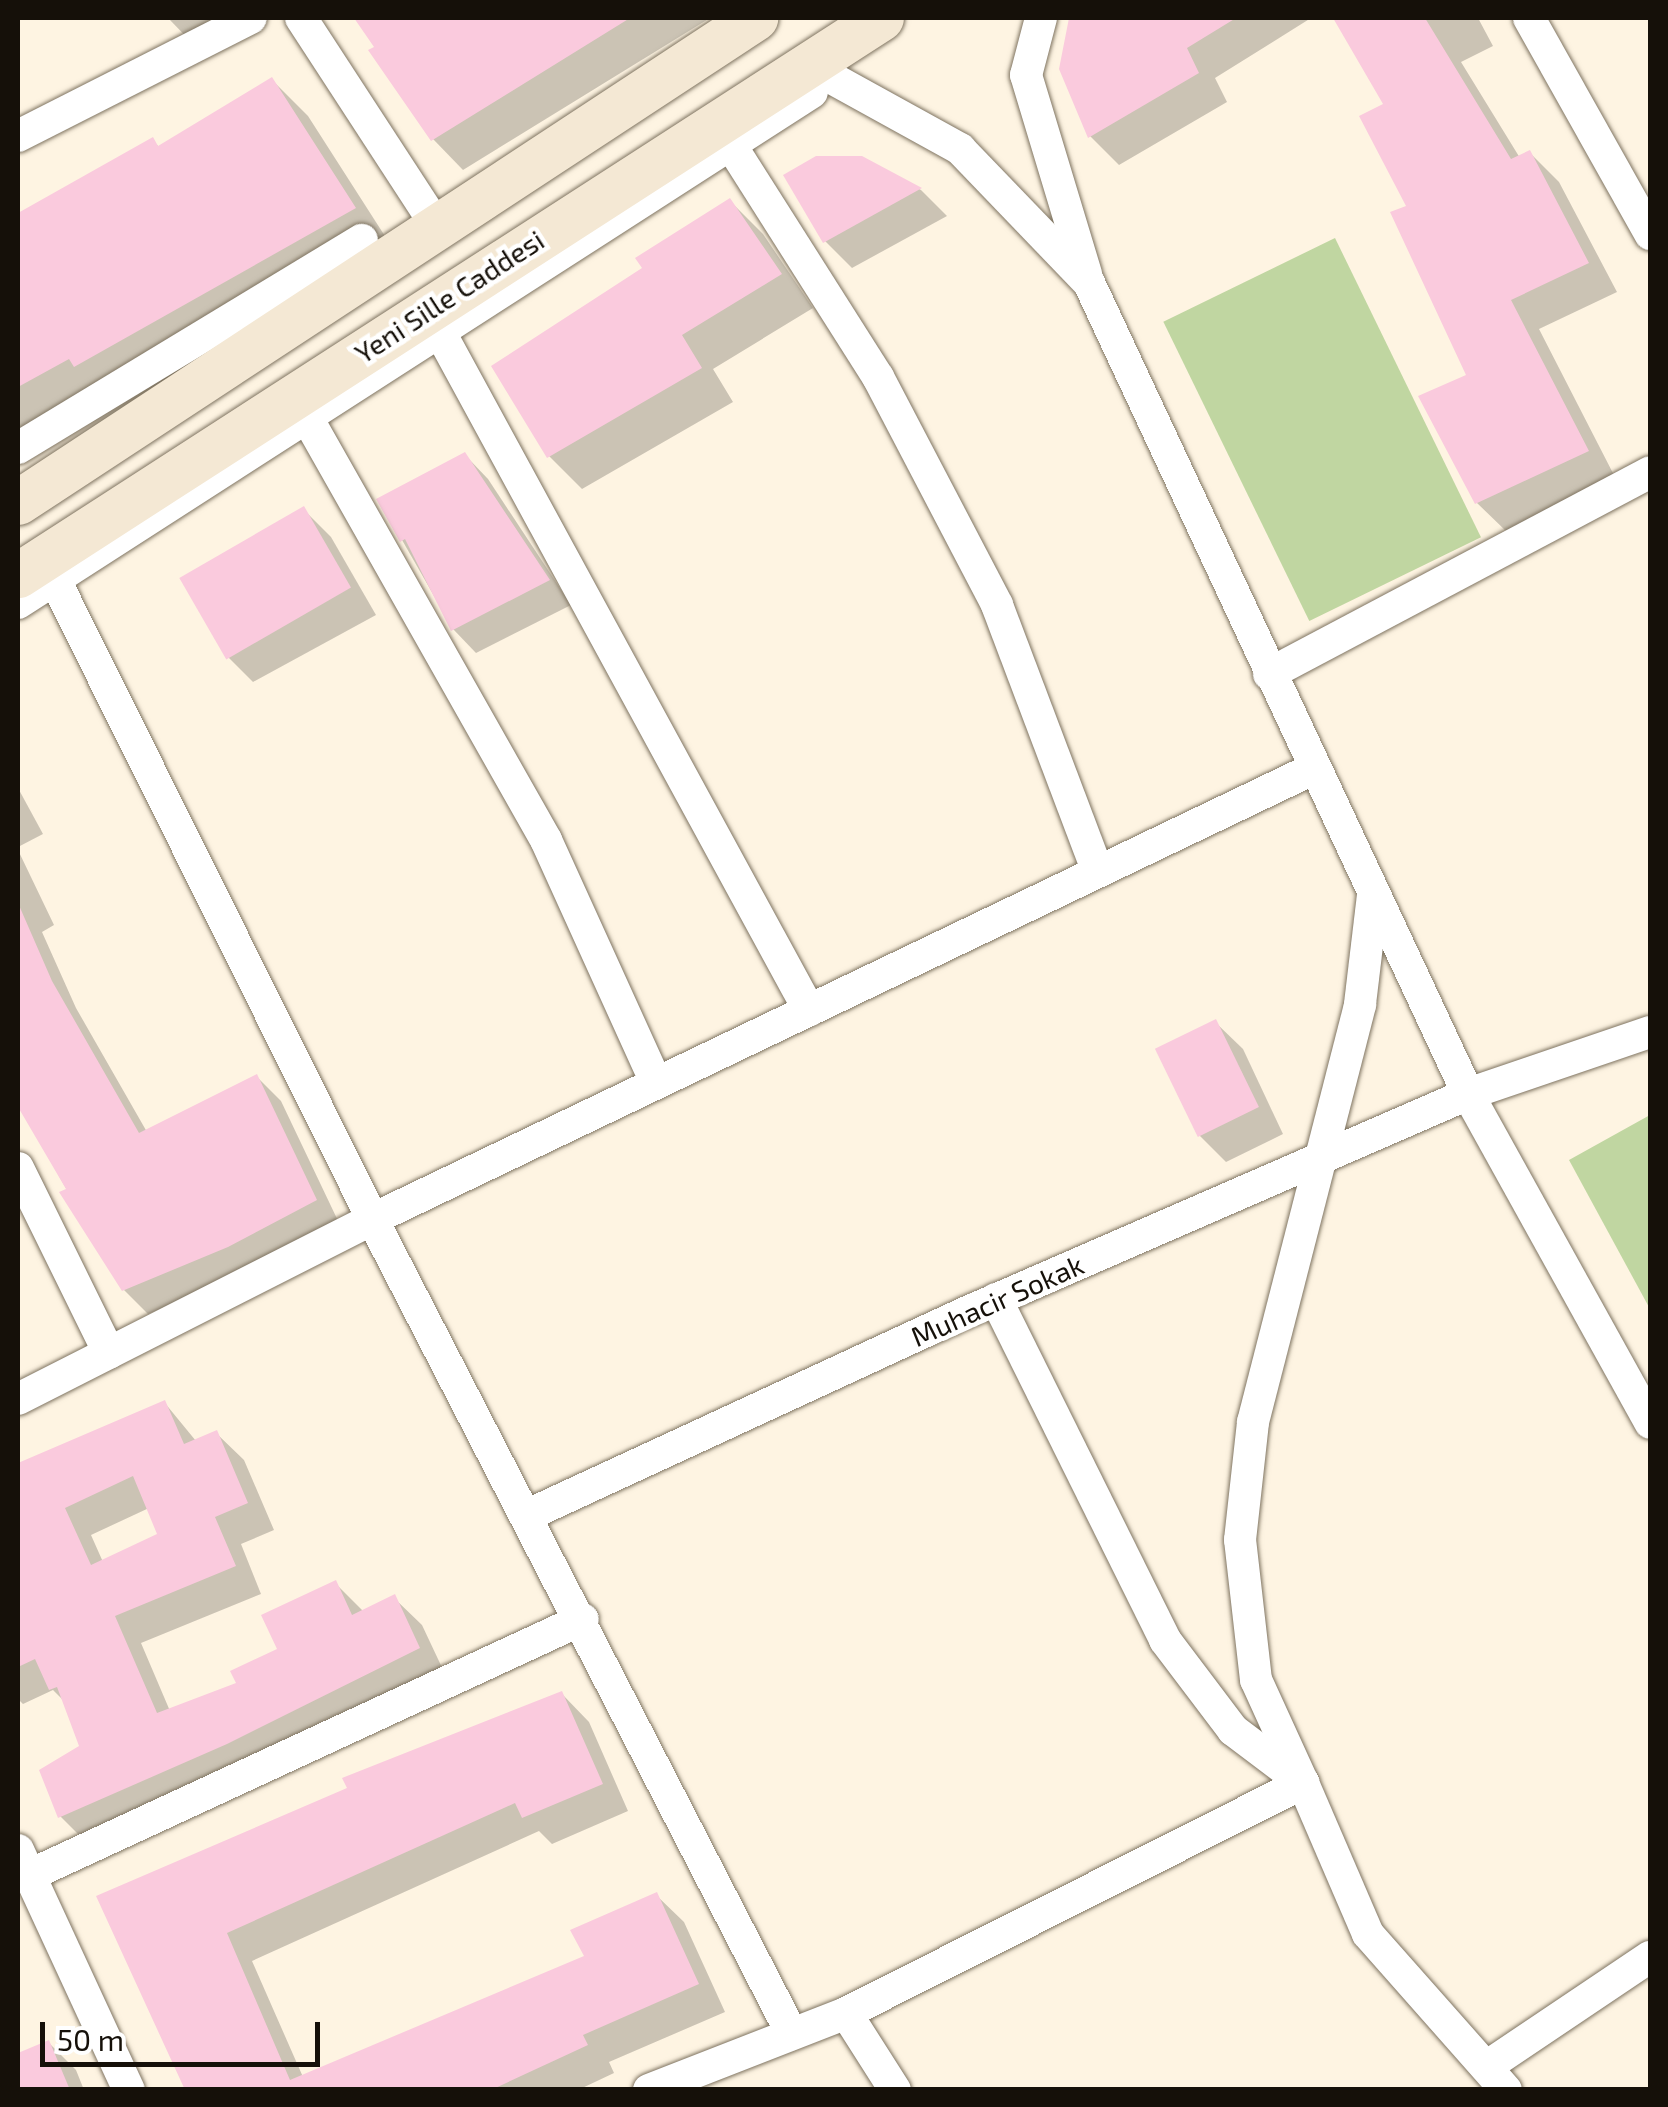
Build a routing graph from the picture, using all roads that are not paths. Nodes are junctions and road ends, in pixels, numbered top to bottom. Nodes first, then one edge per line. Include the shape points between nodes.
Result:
1 (251, 18) edge
2 (301, 18) edge
3 (754, 18) edge
4 (881, 18) edge
5 (1041, 18) edge
6 (1529, 18) edge
7 (810, 78) junction
8 (716, 122) junction
9 (18, 136) edge
10 (437, 227) junction
11 (1650, 234) edge
12 (362, 240) dead end
13 (1089, 283) junction
14 (428, 310) junction
15 (294, 396) junction
16 (18, 448) edge
17 (1650, 472) edge
18 (18, 502) edge
19 (31, 567) edge
20 (18, 603) edge
21 (1269, 674) junction
22 (1313, 769) junction
23 (1098, 872) junction
24 (1373, 895) junction
25 (809, 1010) junction
26 (1650, 1032) edge
27 (656, 1083) junction
28 (1468, 1094) junction
29 (1318, 1159) junction
30 (18, 1168) edge
31 (375, 1218) junction
32 (996, 1300) junction
33 (109, 1352) junction
34 (18, 1399) edge
35 (1650, 1422) edge
36 (530, 1514) junction
37 (582, 1618) junction
38 (1304, 1784) junction
39 (24, 1862) edge
40 (1650, 1957) edge
41 (846, 2013) junction
42 (792, 2034) junction
43 (1497, 2077) edge
44 (128, 2090) edge
45 (649, 2090) edge
46 (895, 2090) edge

1 - 9 street
2 - 10 street
3 - 10 main road
4 - 7 main road, Yeni Sille Caddesi
5 - 13 street via 1026,75
6 - 11 street
7 - 8 main road, Yeni Sille Caddesi
7 - 13 street via 960,149
7 - 20 street
8 - 14 main road, Yeni Sille Caddesi
8 - 23 street via 878,376 998,605
10 - 18 main road
12 - 16 street
13 - 21 street
14 - 15 main road, Yeni Sille Caddesi
14 - 25 street
15 - 19 main road, Yeni Sille Caddesi
15 - 27 street via 546,840
17 - 21 street
19 - 31 street
21 - 22 street
22 - 23 street
22 - 24 street
23 - 25 street
24 - 28 street
24 - 29 street via 1360,1004
25 - 27 street
26 - 28 street, Muhacir Sokak
27 - 31 street
28 - 29 street, Muhacir Sokak
28 - 35 street
29 - 32 street, Muhacir Sokak
29 - 38 street via 1252,1422 1240,1540 1256,1680
30 - 33 street
31 - 33 street
31 - 36 street
32 - 36 street, Muhacir Sokak
32 - 38 street via 1164,1640 1234,1730
33 - 34 street
36 - 37 street
37 - 39 street
37 - 42 street
38 - 41 street
38 - 43 street via 1368,1934
39 - 44 street
40 - 43 street
41 - 42 street
41 - 46 street
42 - 45 street

